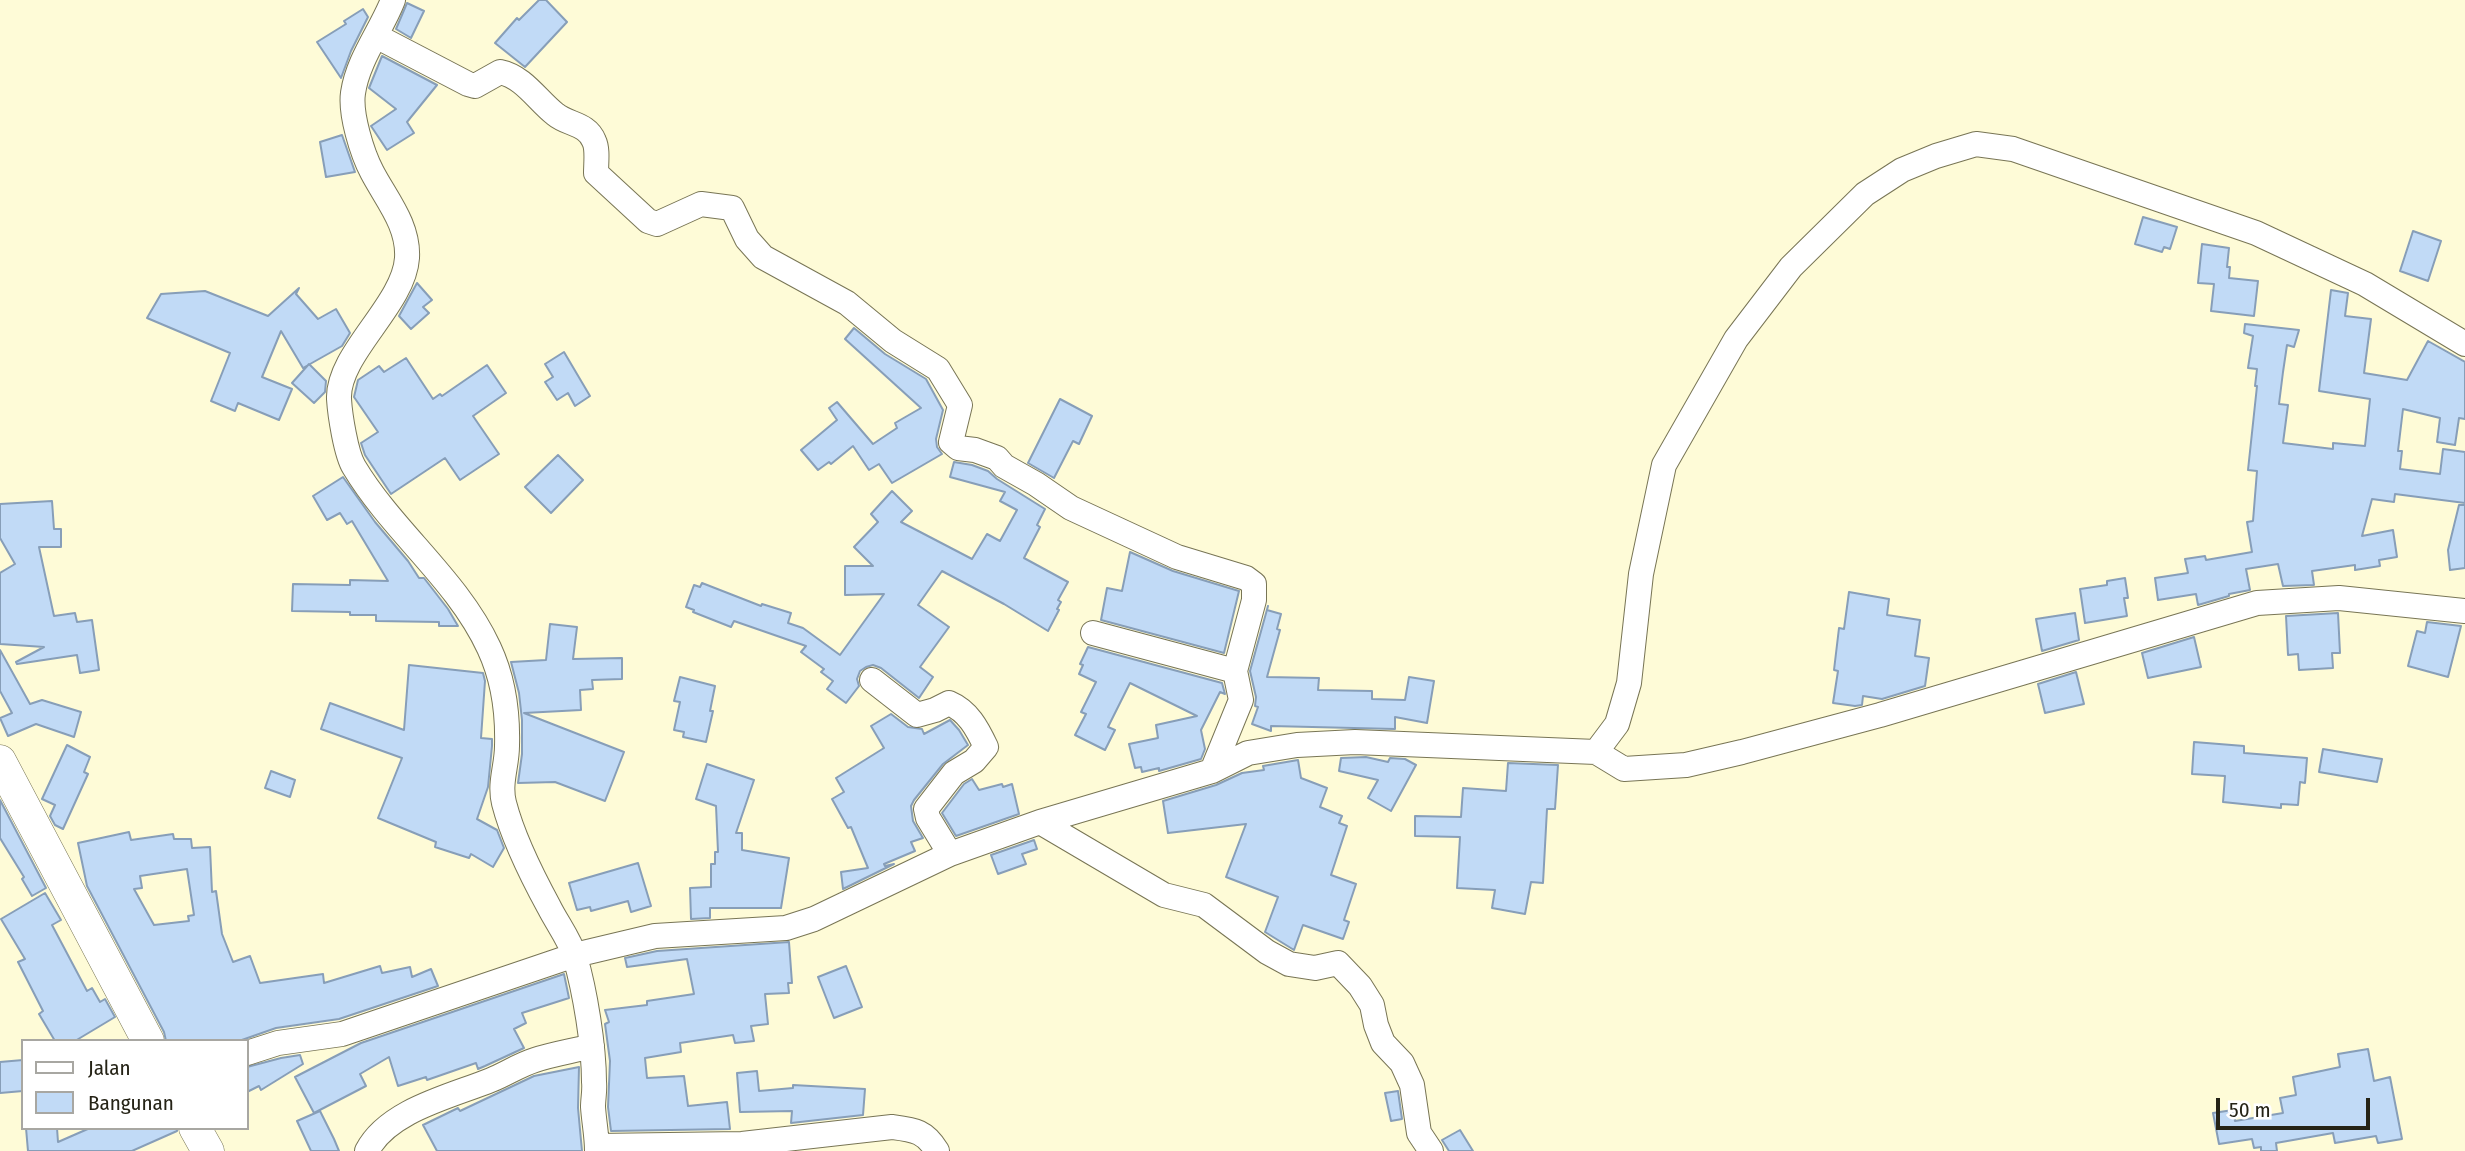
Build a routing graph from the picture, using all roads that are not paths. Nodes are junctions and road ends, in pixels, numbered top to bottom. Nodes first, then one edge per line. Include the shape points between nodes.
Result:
1 (393, 0) edge
2 (376, 36) junction
3 (2465, 344) edge
4 (2465, 611) edge
5 (1093, 633) dead end
6 (1235, 671) junction
7 (872, 680) dead end
8 (1596, 752) junction
9 (0, 761) edge
10 (1212, 771) junction
11 (1040, 822) junction
12 (950, 854) junction
13 (575, 955) junction
14 (147, 1039) edge
15 (592, 1046) junction
16 (248, 1053) edge
17 (196, 1130) edge
18 (597, 1148) edge
19 (208, 1151) edge
20 (367, 1151) edge
21 (937, 1151) edge
22 (1431, 1151) edge

1 - 2 street
2 - 6 street via 475,86 500,72 512,74 556,116 588,131 596,143 596,173 648,221 657,224 701,204 732,208 747,239 763,257 847,303 937,369 960,405 951,442 958,449 997,458 1071,508 1177,557 1246,578 1254,584 1254,600
2 - 13 street via 357,74 354,116 371,169 403,227 407,258 400,283 356,353 339,396 352,464 451,586 488,646 503,681 508,749 503,799 514,833
3 - 8 street via 2365,284 2256,233 2013,149 1976,144 1902,170 1865,194 1791,267 1736,339 1664,465 1641,574 1629,683 1616,724
4 - 8 street via 2339,598 2257,603 1880,715 1686,765 1624,769
5 - 6 street
6 - 10 street via 1241,700
7 - 12 street via 917,715 949,703 960,708 986,747 954,773 926,809
8 - 10 street via 1297,745 1248,753
9 - 14 main road
10 - 11 street
11 - 12 street
11 - 22 street via 1164,895 1204,905 1289,964 1315,968 1338,963 1360,986 1372,1005 1383,1043 1402,1063 1412,1085 1419,1133
12 - 13 street via 786,928 655,936
13 - 15 street
13 - 16 street via 342,1034
15 - 18 street
15 - 20 street via 534,1060 435,1100 381,1132
17 - 19 main road
18 - 21 street via 742,1144 892,1127 928,1137

